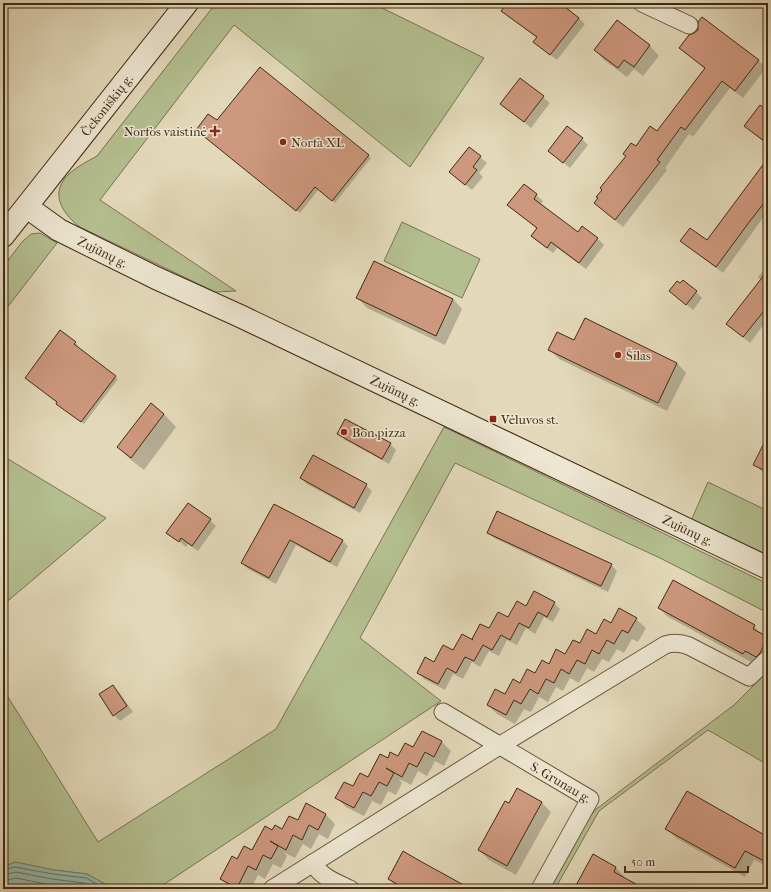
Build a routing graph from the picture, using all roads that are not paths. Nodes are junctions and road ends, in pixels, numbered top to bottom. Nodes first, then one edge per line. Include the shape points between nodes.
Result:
1 (188, 3) edge
2 (642, 3) edge
3 (689, 25) dead end
4 (27, 207) junction
5 (3, 236) edge
6 (768, 568) edge
7 (768, 659) edge
8 (443, 712) dead end
9 (499, 746) junction
10 (313, 863) junction
11 (272, 889) edge
12 (350, 889) edge
13 (540, 889) edge

1 - 4 main road, Čekoniškių g.
2 - 3 street
4 - 5 main road, Čekoniškių g.
4 - 6 main road, Zujūnų g. via 59,230 150,275
7 - 9 street via 749,678 689,646 673,642
8 - 9 street, S. Grunau g.
9 - 10 street
9 - 13 street, S. Grunau g. via 590,799
10 - 11 street
10 - 12 street via 325,877

